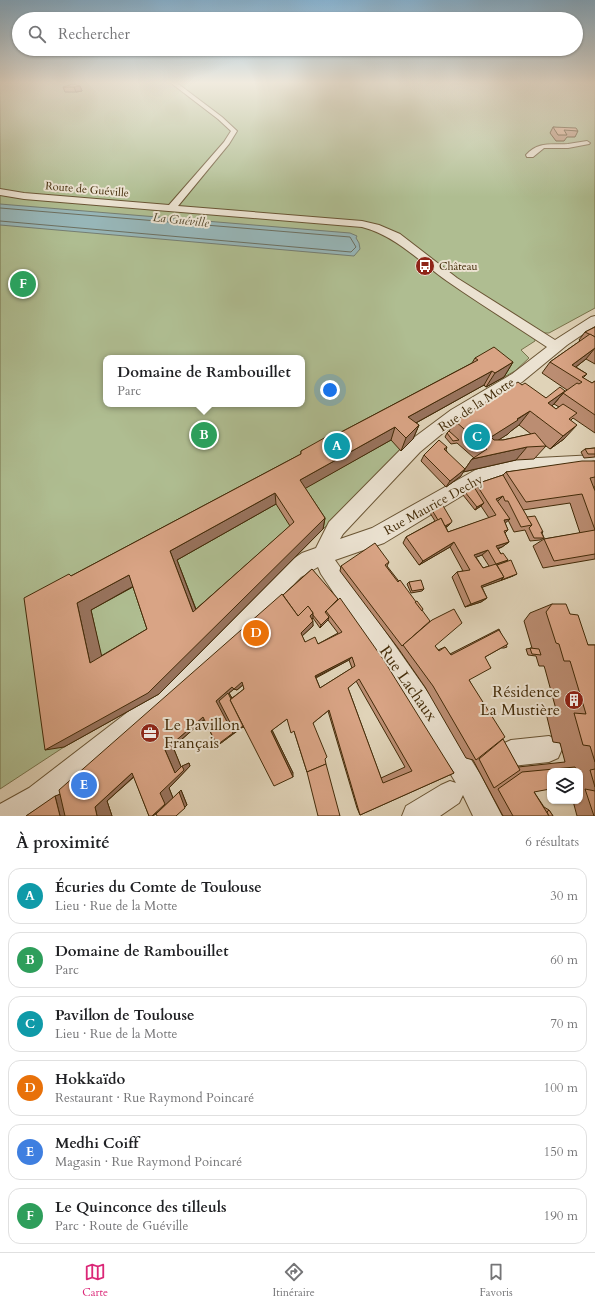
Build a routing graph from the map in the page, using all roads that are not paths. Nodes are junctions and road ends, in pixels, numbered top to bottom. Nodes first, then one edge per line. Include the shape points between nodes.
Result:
1 (223, 121) edge
2 (587, 143) dead end
3 (530, 155) dead end
4 (0, 192) edge
5 (172, 208) junction
6 (371, 226) junction
7 (354, 235) dead end
8 (595, 320) edge
9 (556, 347) junction
10 (595, 462) edge
11 (323, 555) junction
12 (550, 749) dead end
13 (507, 755) edge
14 (466, 783) junction
15 (6, 816) edge
16 (416, 816) edge
17 (488, 816) edge

1 - 5 street via 234,131 227,143
2 - 3 street via 538,147
4 - 5 street, Route de Guéville
5 - 6 street, Route de Guéville
6 - 7 street
6 - 9 street, Route de Guéville via 395,236 438,270
8 - 9 street, Rue de la Motte
9 - 11 street, Rue de la Motte via 518,378 456,414 414,447 336,528
10 - 11 street, Rue Maurice Dechy via 519,466 479,476 377,536
11 - 14 street, Rue Lachaux via 328,567 439,727
11 - 15 street, Rue Maurice Dechy via 294,570 168,696 38,797
12 - 13 street
14 - 16 street
14 - 17 street, Rue Lachaux

